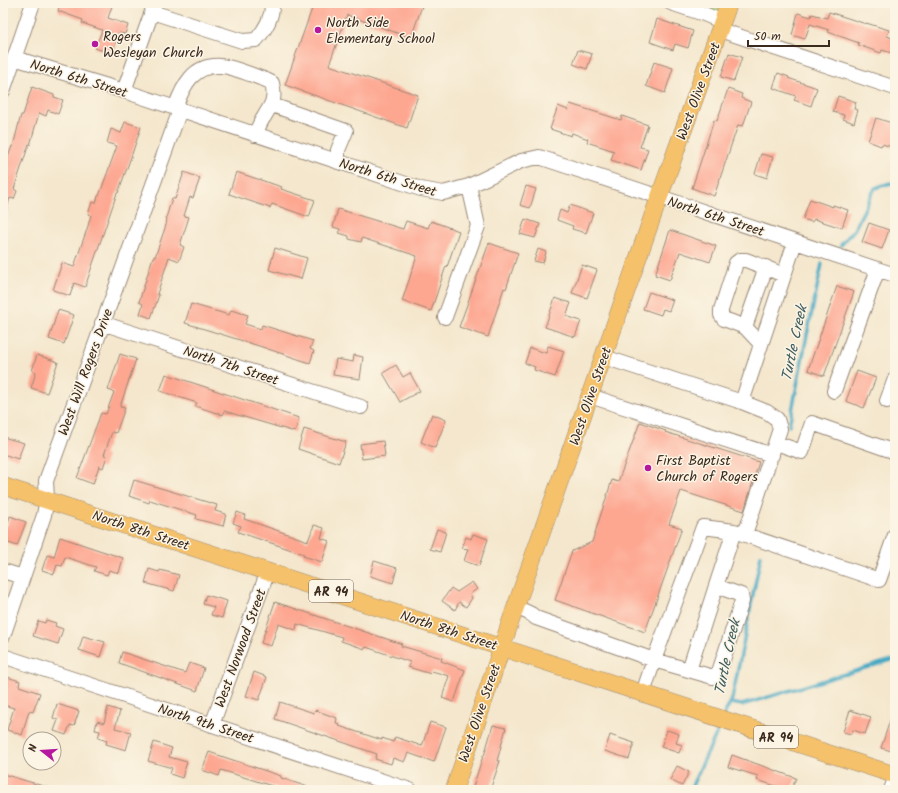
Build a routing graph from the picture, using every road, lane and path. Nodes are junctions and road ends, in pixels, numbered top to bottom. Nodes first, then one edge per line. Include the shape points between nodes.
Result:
1 (33, 3) edge
2 (272, 3) edge
3 (671, 3) edge
4 (729, 3) edge
5 (153, 7) edge
6 (722, 26) junction
7 (14, 58) junction
8 (4, 85) edge
9 (895, 88) edge
10 (124, 91) junction
11 (272, 106) junction
12 (177, 109) junction
13 (255, 135) junction
14 (338, 162) junction
15 (469, 186) junction
16 (659, 198) junction
17 (795, 242) junction
18 (766, 267) junction
19 (878, 269) junction
20 (784, 274) junction
21 (895, 275) edge
22 (445, 317) dead end
23 (102, 323) junction
24 (745, 327) junction
25 (760, 343) junction
26 (604, 357) junction
27 (895, 379) edge
28 (834, 391) dead end
29 (590, 396) junction
30 (887, 401) dead end
31 (742, 402) junction
32 (360, 407) dead end
33 (774, 449) junction
34 (895, 452) edge
35 (3, 486) edge
36 (47, 499) junction
37 (740, 532) junction
38 (895, 535) edge
39 (3, 570) edge
40 (268, 571) junction
41 (23, 577) junction
42 (716, 586) junction
43 (516, 607) junction
44 (3, 636) edge
45 (502, 647) junction
46 (3, 656) edge
47 (654, 660) junction
48 (689, 670) junction
49 (643, 693) junction
50 (212, 726) junction
51 (895, 775) edge
52 (895, 779) edge
53 (410, 790) edge
54 (454, 790) edge
55 (891, 790) edge

1 - 7 street
2 - 5 street via 265,29 256,40 242,41
3 - 6 street via 704,14
4 - 6 main road, West Olive Street
5 - 10 street
6 - 9 street
6 - 16 main road, West Olive Street
7 - 8 street
7 - 10 street, North 6th Street
10 - 12 street, North 6th Street
11 - 12 street, West Will Rogers Drive via 275,95 272,83 222,66 210,66 190,78 184,87
11 - 13 street
11 - 14 street via 346,131 338,150
12 - 13 street, North 6th Street
12 - 23 street, West Will Rogers Drive
13 - 14 street, North 6th Street
14 - 15 street, North 6th Street via 421,189 443,193
15 - 16 street, North 6th Street via 521,161 539,157
15 - 22 street via 478,226
16 - 17 street, North 6th Street
16 - 26 main road, West Olive Street
17 - 19 street, North 6th Street
17 - 20 street
18 - 20 street
18 - 24 street
18 - 24 street via 746,260 736,263 721,315 724,319
19 - 21 street, North 6th Street
19 - 28 street
20 - 25 street
23 - 32 street, North 7th Street
23 - 36 street, West Will Rogers Drive via 46,481
24 - 25 street
25 - 31 street
26 - 29 main road, West Olive Street
26 - 31 street
27 - 30 street
29 - 33 street
29 - 43 main road, West Olive Street
31 - 33 street via 777,419 780,429
33 - 34 street via 802,452 812,423
33 - 37 street
35 - 36 main road, North 8th Street / AR 94
36 - 40 main road, North 8th Street / AR 94
36 - 41 street, West Will Rogers Drive
37 - 38 street via 879,580
37 - 42 street
37 - 47 street via 703,527
39 - 41 street
40 - 45 main road, North 8th Street / AR 94
40 - 50 street, West Norwood Street
41 - 44 street, West Will Rogers Drive
42 - 48 street
42 - 48 street via 740,595 742,601 718,672 713,677
43 - 45 main road, West Olive Street
43 - 47 street via 536,618
45 - 49 main road, North 8th Street / AR 94
45 - 54 main road, West Olive Street
46 - 50 street, North 9th Street
47 - 48 street
47 - 49 street
49 - 51 main road, North 8th Street / AR 94
50 - 53 street, North 9th Street
52 - 55 street

